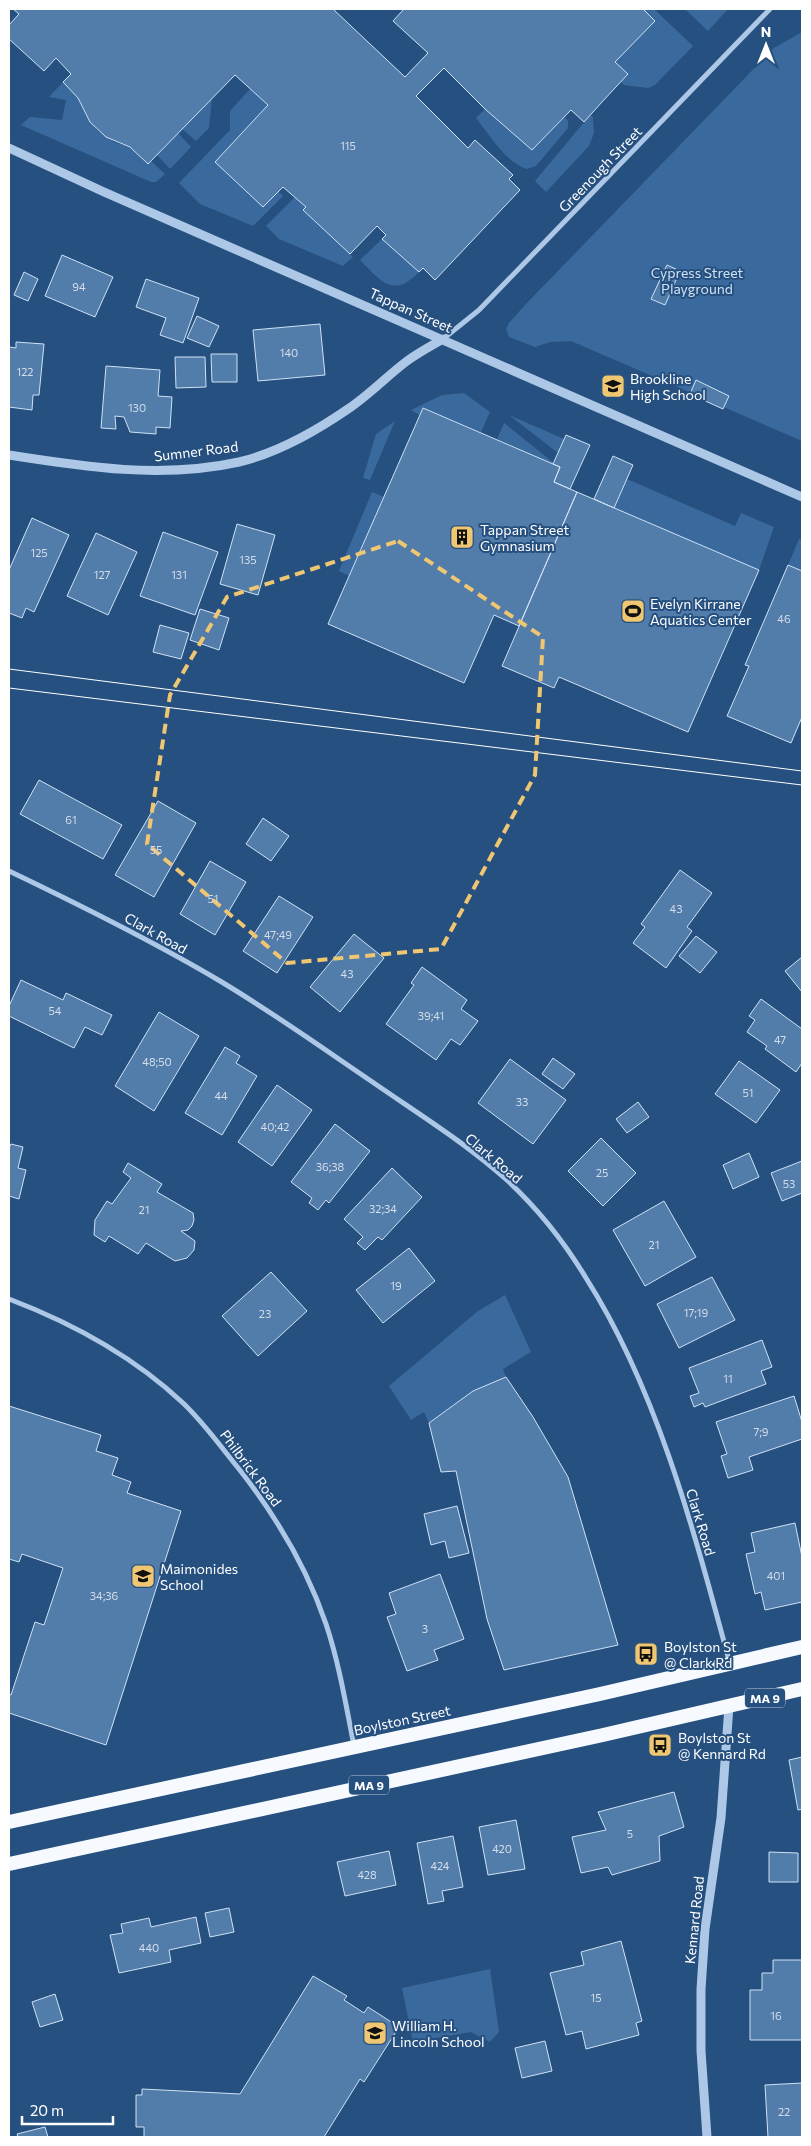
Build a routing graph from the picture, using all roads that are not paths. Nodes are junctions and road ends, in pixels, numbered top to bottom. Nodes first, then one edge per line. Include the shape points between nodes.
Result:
1 (770, 9) edge
2 (9, 148) edge
3 (443, 339) junction
4 (9, 455) edge
5 (802, 497) edge
6 (9, 871) edge
7 (9, 1299) edge
8 (802, 1647) edge
9 (730, 1664) junction
10 (802, 1689) edge
11 (729, 1706) junction
12 (354, 1747) junction
13 (9, 1822) edge
14 (9, 1864) edge
15 (707, 2137) edge

1 - 3 street, Greenough Street via 479,310
2 - 3 street, Tappan Street
3 - 4 street, Sumner Road via 408,360 332,420 265,454 239,462 186,469 116,470
3 - 5 street, Tappan Street
6 - 9 street, Clark Road via 130,931 221,982 452,1137 509,1182 555,1233 585,1276 637,1377 698,1550
7 - 12 street, Philbrick Road via 57,1319 108,1346 164,1387 215,1439 262,1498 288,1539 326,1624 338,1665
8 - 9 highway, Boylston Street
9 - 12 highway, Boylston Street
10 - 11 highway, MA 9
11 - 14 highway, MA 9
11 - 15 street, Kennard Road via 721,1818 702,1972 701,2051
12 - 13 highway, Boylston Street

